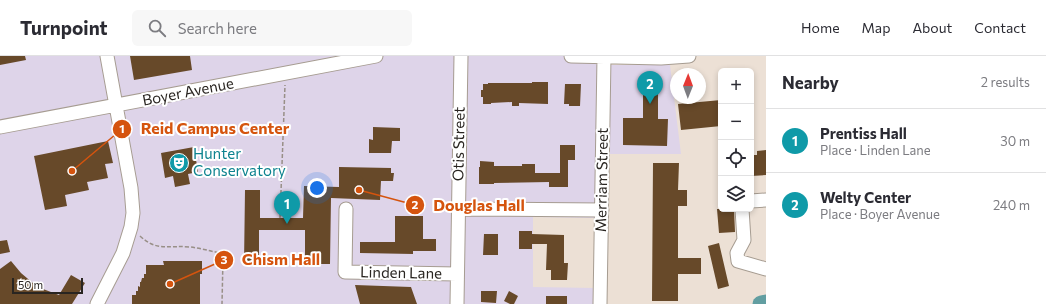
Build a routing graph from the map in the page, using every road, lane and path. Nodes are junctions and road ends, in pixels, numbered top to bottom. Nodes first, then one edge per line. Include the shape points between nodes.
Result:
1 (107, 56) edge
2 (376, 56) edge
3 (461, 56) edge
4 (571, 56) edge
5 (689, 56) edge
6 (604, 57) edge
7 (285, 73) junction
8 (116, 106) junction
9 (0, 128) edge
10 (346, 209) dead end
11 (458, 210) junction
12 (602, 210) junction
13 (742, 212) edge
14 (280, 218) dead end
15 (131, 227) junction
16 (766, 269) edge
17 (457, 274) junction
18 (97, 304) edge
19 (222, 304) edge
20 (457, 304) edge
21 (600, 304) edge

1 - 8 street
2 - 7 street, Boyer Avenue
3 - 11 street, Otis Street
4 - 6 street
5 - 6 street
6 - 12 street, Merriam Street
7 - 8 street, Boyer Avenue
7 - 14 path
8 - 9 street, Boyer Avenue
8 - 15 street via 131,188
10 - 17 street, Linden Lane via 345,272
11 - 12 street
11 - 17 street, Otis Street
12 - 21 street, Merriam Street
13 - 16 street via 744,240 737,253 738,261
15 - 18 street via 123,253
15 - 19 path via 145,241 158,247 192,247 220,253 223,258
17 - 20 street, Otis Street

